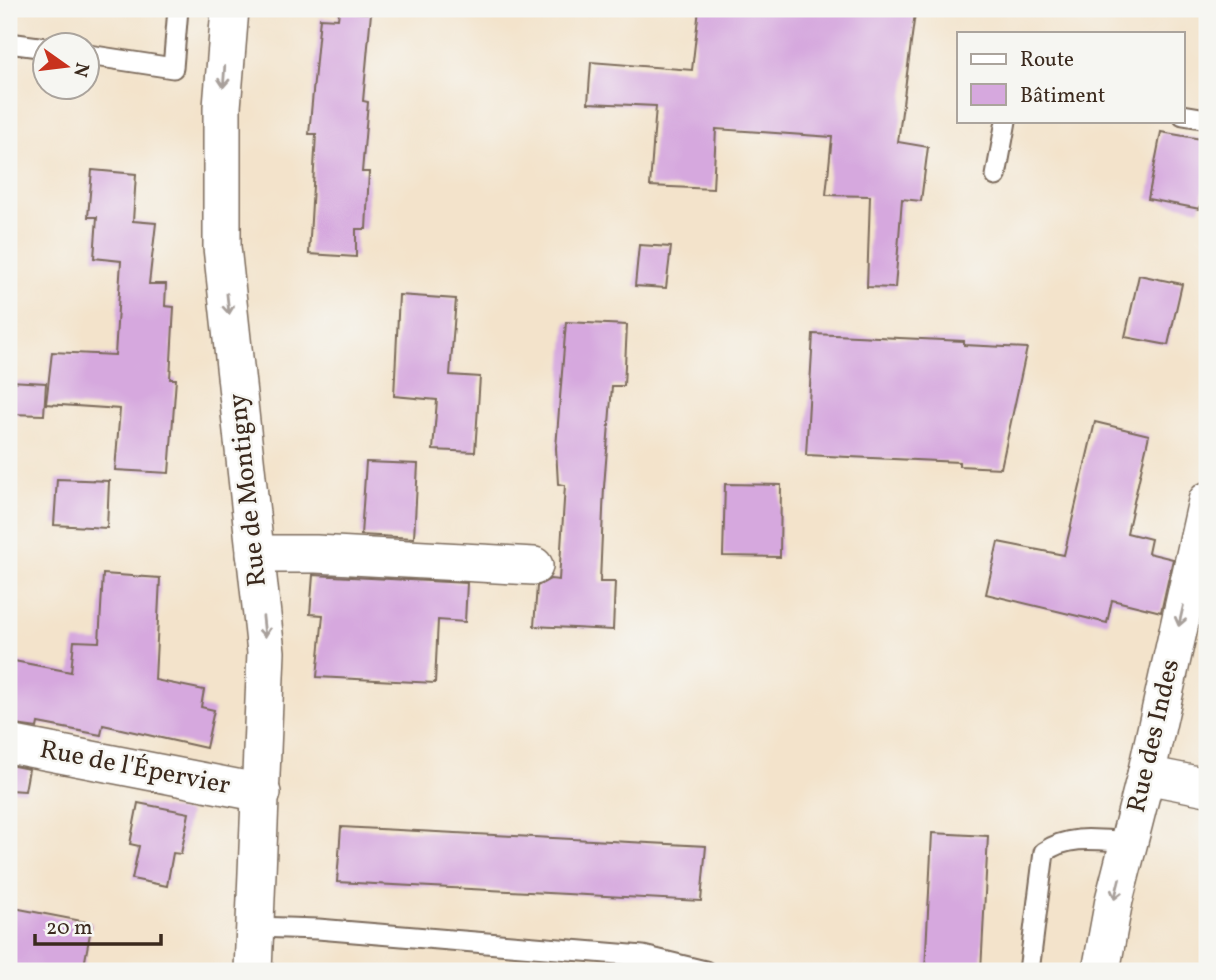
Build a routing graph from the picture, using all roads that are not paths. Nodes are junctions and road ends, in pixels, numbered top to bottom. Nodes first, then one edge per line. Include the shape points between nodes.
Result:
1 (178, 9) edge
2 (230, 9) edge
3 (9, 43) edge
4 (32, 46) edge
5 (102, 57) edge
6 (1184, 115) edge
7 (1207, 119) edge
8 (1006, 122) edge
9 (996, 176) dead end
10 (1207, 502) edge
11 (255, 554) junction
12 (534, 566) dead end
13 (9, 744) edge
14 (1146, 775) junction
15 (1207, 787) edge
16 (262, 793) junction
17 (1128, 842) junction
18 (256, 927) junction
19 (253, 971) edge
20 (705, 971) edge
21 (1029, 971) edge
22 (1101, 971) edge

1 - 5 lane via 173,68
2 -> 11 street, Rue de Montigny via 222,107 222,247
3 - 4 lane
6 - 7 lane
8 - 9 lane
10 -> 14 street, Rue des Indes
11 - 12 street
11 -> 16 street, Rue de Montigny via 267,652
13 - 16 street, Rue de l'Épervier
14 - 15 street
14 - 17 street, Rue des Indes
16 - 18 street, Rue de Montigny
17 - 21 lane via 1076,839 1044,852
17 -> 22 street, Rue des Indes
18 - 19 street, Rue de Montigny
18 - 20 lane via 643,956

